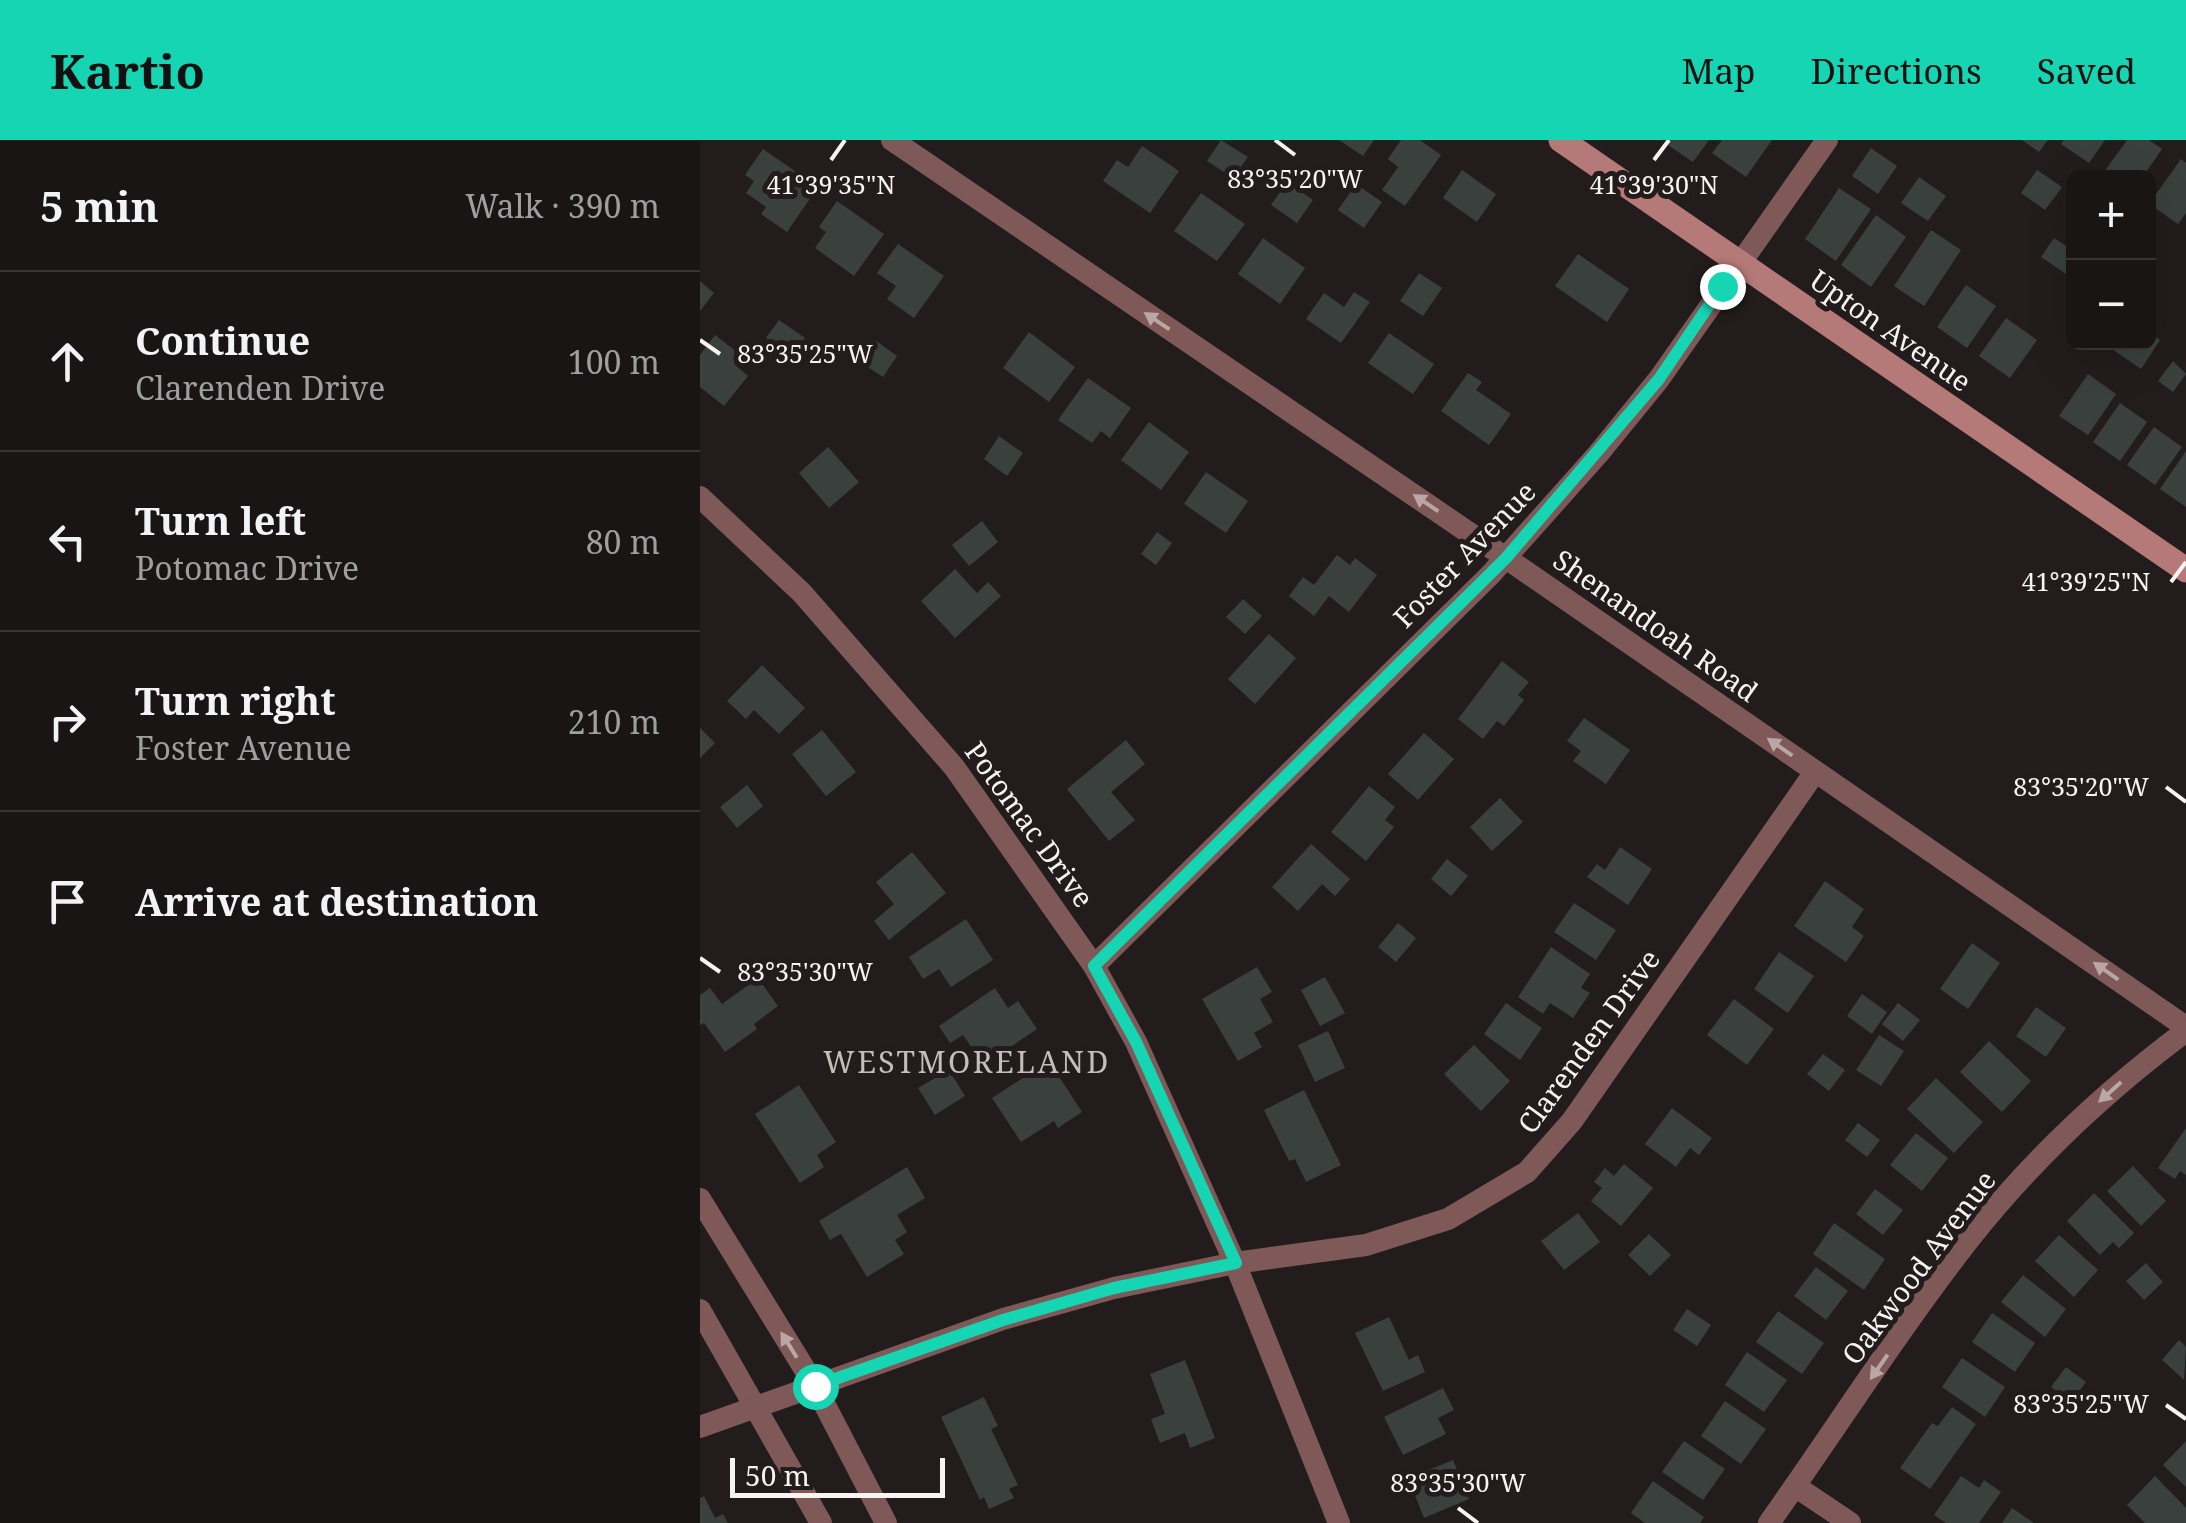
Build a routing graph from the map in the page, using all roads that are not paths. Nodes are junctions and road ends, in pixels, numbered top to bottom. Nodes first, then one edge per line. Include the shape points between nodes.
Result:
1 (892, 140) edge
2 (1561, 140) edge
3 (1827, 140) edge
4 (1739, 262) junction
5 (700, 497) edge
6 (1506, 558) junction
7 (2186, 570) edge
8 (1815, 772) junction
9 (1094, 966) junction
10 (2186, 1029) edge
11 (700, 1199) edge
12 (1236, 1263) junction
13 (700, 1310) edge
14 (815, 1386) junction
15 (754, 1408) junction
16 (700, 1427) edge
17 (1795, 1486) junction
18 (821, 1523) edge
19 (886, 1523) edge
20 (1339, 1523) edge
21 (1770, 1523) edge
22 (1850, 1523) edge

6 -> 1 street, Shenandoah Road
2 - 4 street, Upton Avenue
3 - 4 street, Foster Avenue
4 - 6 street, Foster Avenue via 1659,379
4 - 7 street, Upton Avenue
5 - 9 street, Potomac Drive via 802,593 954,766
8 -> 6 street, Shenandoah Road
6 - 9 street, Foster Avenue
10 -> 8 street, Shenandoah Road
8 - 12 street, Clarenden Drive via 1572,1121 1527,1172 1448,1218 1366,1245
9 - 12 street, Potomac Drive via 1136,1042
10 -> 17 street, Oakwood Avenue via 2042,1156 1990,1215
14 -> 11 street
12 - 14 street, Clarenden Drive via 1021,1314
12 - 20 street, Potomac Drive
13 - 15 street
14 - 15 street, Clarenden Drive
14 - 19 street
15 - 16 street, Clarenden Drive
15 - 18 street
17 - 21 street, Oakwood Avenue
17 - 22 street

